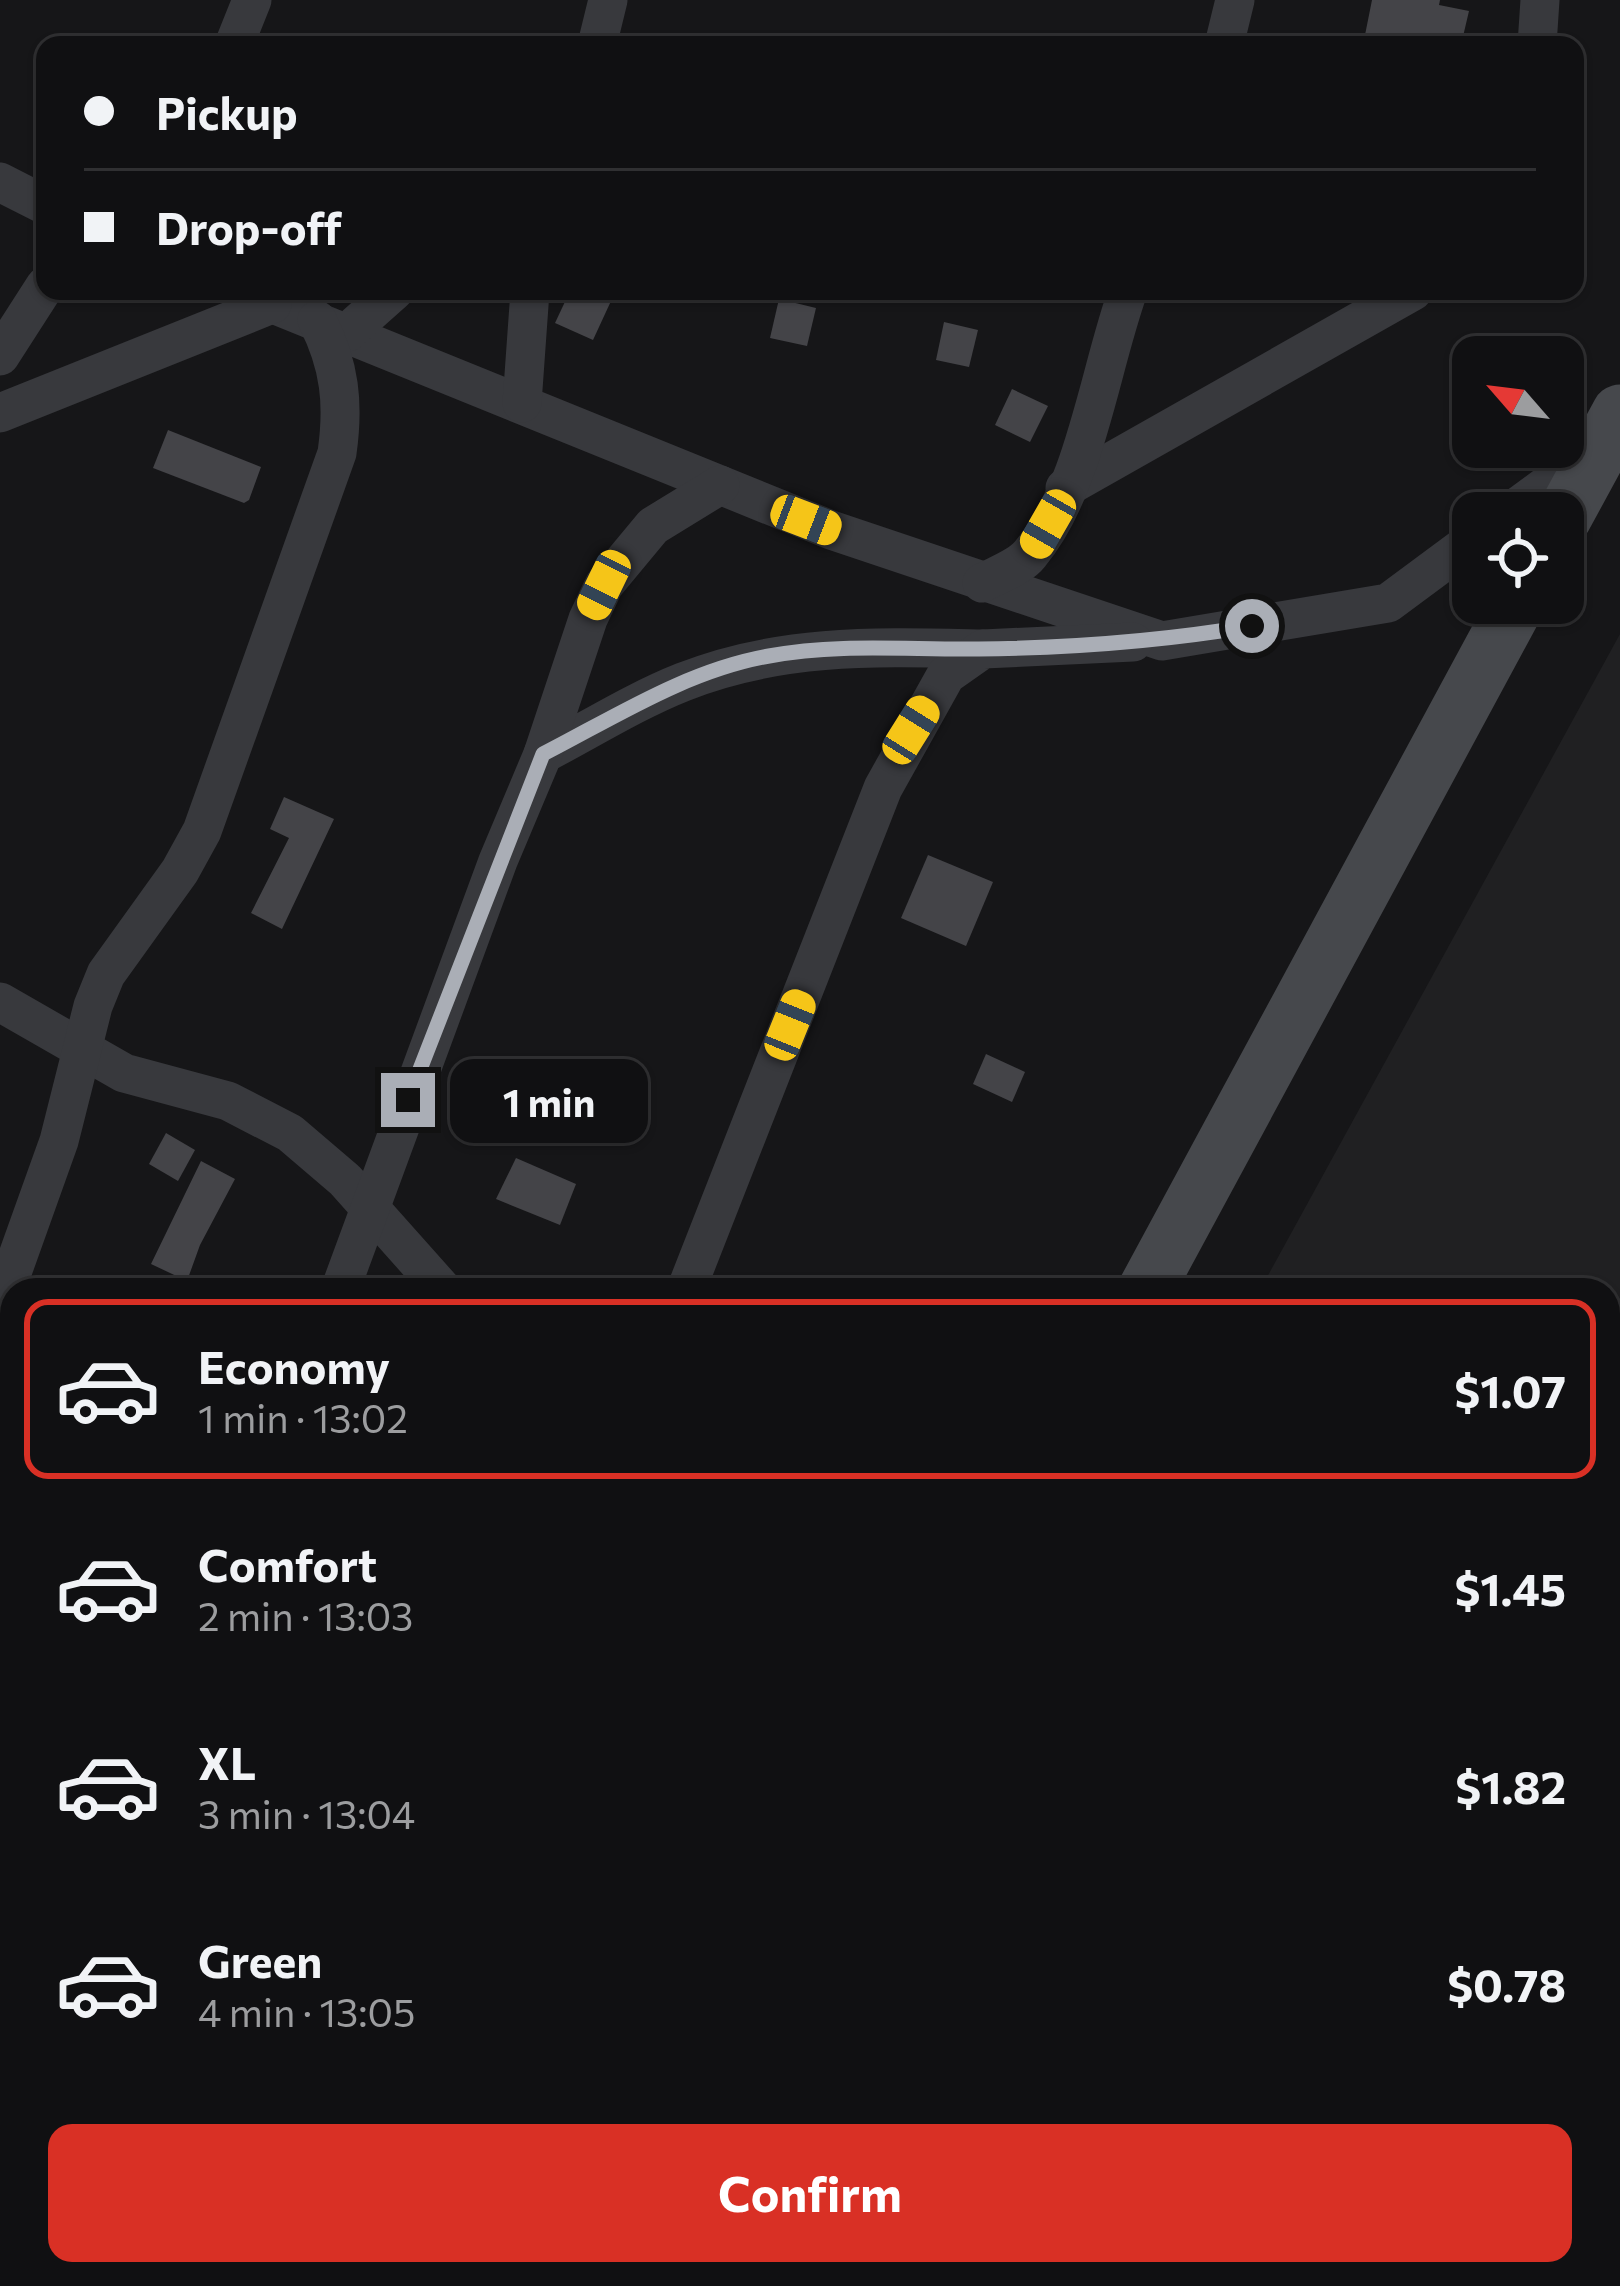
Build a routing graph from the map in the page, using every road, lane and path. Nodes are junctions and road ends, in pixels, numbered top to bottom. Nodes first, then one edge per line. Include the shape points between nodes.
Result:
1 (252, 0) edge
2 (608, 0) edge
3 (1235, 0) edge
4 (1540, 0) edge
5 (238, 36) edge
6 (599, 36) edge
7 (1226, 36) edge
8 (1538, 36) edge
9 (0, 182) edge
10 (36, 201) edge
11 (36, 300) edge
12 (252, 300) edge
13 (262, 300) edge
14 (378, 300) edge
15 (529, 300) edge
16 (1125, 300) edge
17 (1397, 300) edge
18 (333, 326) junction
19 (0, 356) edge
20 (522, 404) junction
21 (0, 413) edge
22 (1611, 428) edge
23 (720, 485) junction
24 (1065, 488) junction
25 (1534, 492) edge
26 (1577, 492) edge
27 (1452, 556) edge
28 (982, 583) junction
29 (1506, 624) edge
30 (1162, 641) junction
31 (983, 649) junction
32 (543, 754) junction
33 (0, 1002) edge
34 (83, 1054) junction
35 (368, 1208) junction
36 (11, 1278) edge
37 (344, 1278) edge
38 (432, 1278) edge
39 (691, 1278) edge
40 (1152, 1278) edge

1 - 5 street
2 - 6 street
3 - 7 street
4 - 8 street
9 - 10 street
11 - 19 street
12 - 21 street
13 - 18 street
14 - 18 street
15 - 20 street
16 - 24 street
17 - 24 street
18 - 20 street
18 - 34 street via 329,344 342,395 337,453 220,791 180,871 106,974
20 - 23 street
22 - 25 street
22 - 26 street
23 - 28 street
23 - 32 street via 653,526 604,585
24 - 28 street via 1028,558
27 - 30 street via 1388,603
28 - 30 street
29 - 40 street
30 - 31 street
31 - 32 street via 847,646 766,656 681,682
31 - 39 street via 946,675 883,788
32 - 35 street
33 - 34 street
34 - 35 street via 260,1115 319,1155
34 - 36 street
35 - 37 street
35 - 38 street

